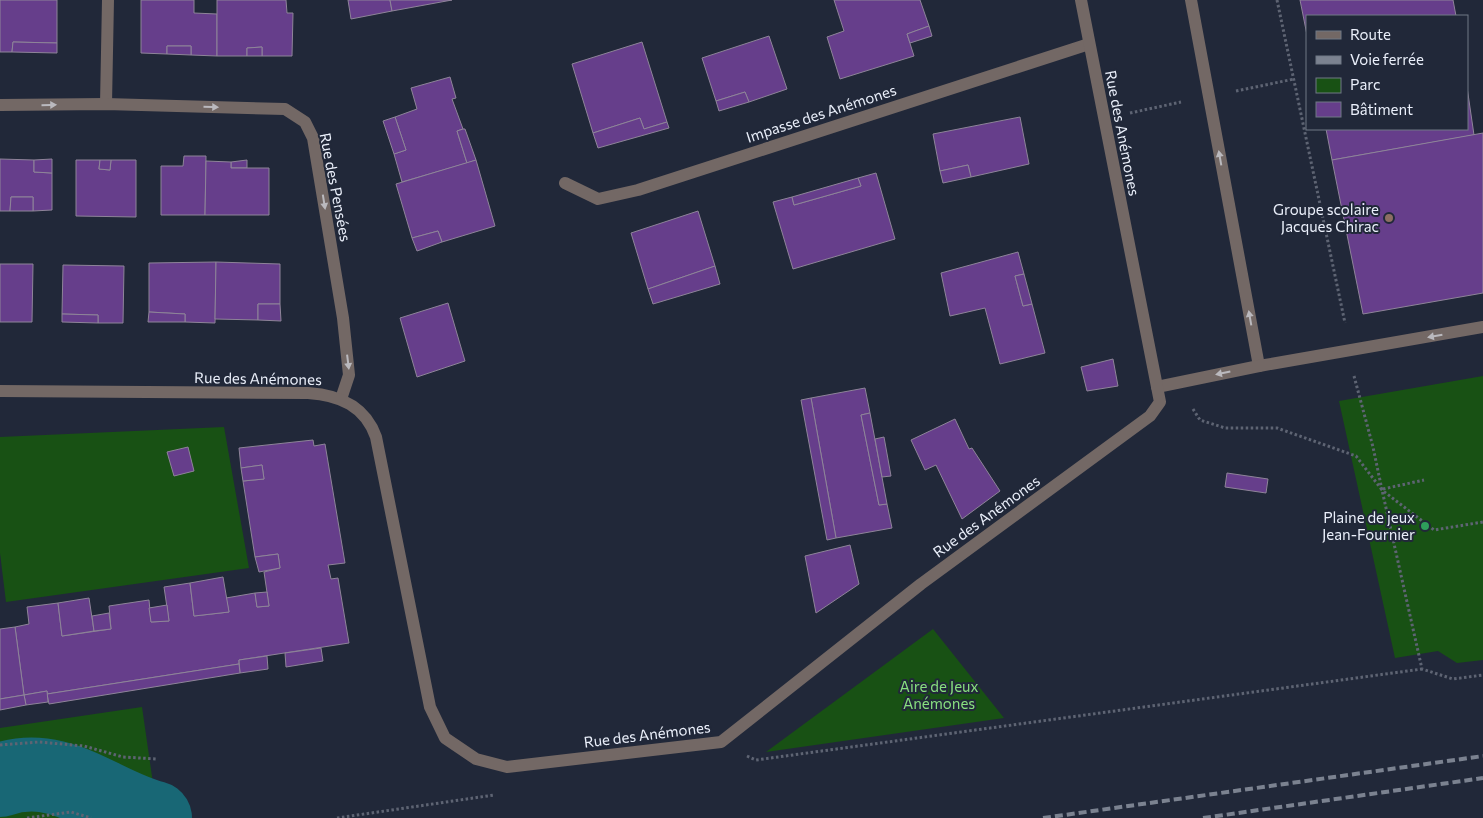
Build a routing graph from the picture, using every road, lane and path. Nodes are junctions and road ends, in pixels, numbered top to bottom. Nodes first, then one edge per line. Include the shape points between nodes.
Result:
1 (108, 0) edge
2 (1081, 0) edge
3 (1191, 0) edge
4 (1277, 0) edge
5 (1089, 44) junction
6 (106, 104) junction
7 (0, 106) edge
8 (565, 183) dead end
9 (1483, 327) edge
10 (1351, 350) junction
11 (1259, 366) junction
12 (1176, 383) junction
13 (1157, 387) junction
14 (0, 391) edge
15 (340, 399) junction
16 (1424, 480) dead end
17 (1382, 490) junction
18 (1483, 522) edge
19 (1422, 669) junction
20 (1483, 675) edge
21 (721, 742) junction
22 (0, 745) edge
23 (157, 759) dead end
24 (27, 818) edge
25 (91, 818) edge

1 - 6 street
2 - 5 street, Rue des Anémones
11 -> 3 street
4 - 10 path
5 - 8 street, Impasse des Anémones via 638,190 598,199
5 - 13 street, Rue des Anémones
7 -> 6 street, Rue des Pensées
6 -> 15 street, Rue des Pensées via 285,109 305,122 313,138 343,318 349,375
9 -> 10 street
10 - 11 street
10 - 17 path
11 -> 12 street
12 - 13 street
12 - 17 path via 1200,420 1226,428 1277,428 1356,456
13 - 21 street, Rue des Anémones via 1160,402 1150,416 920,584
14 - 15 street, Rue des Anémones via 308,393
15 - 21 street, Rue des Anémones via 354,405 365,416 376,437 430,707 445,738 476,759 507,767
16 - 17 path
17 - 18 path via 1434,530
17 - 19 path
19 - 20 path via 1453,678
19 - 21 path via 756,760
22 - 23 path via 39,742 84,746 123,757
24 - 25 path via 71,812

